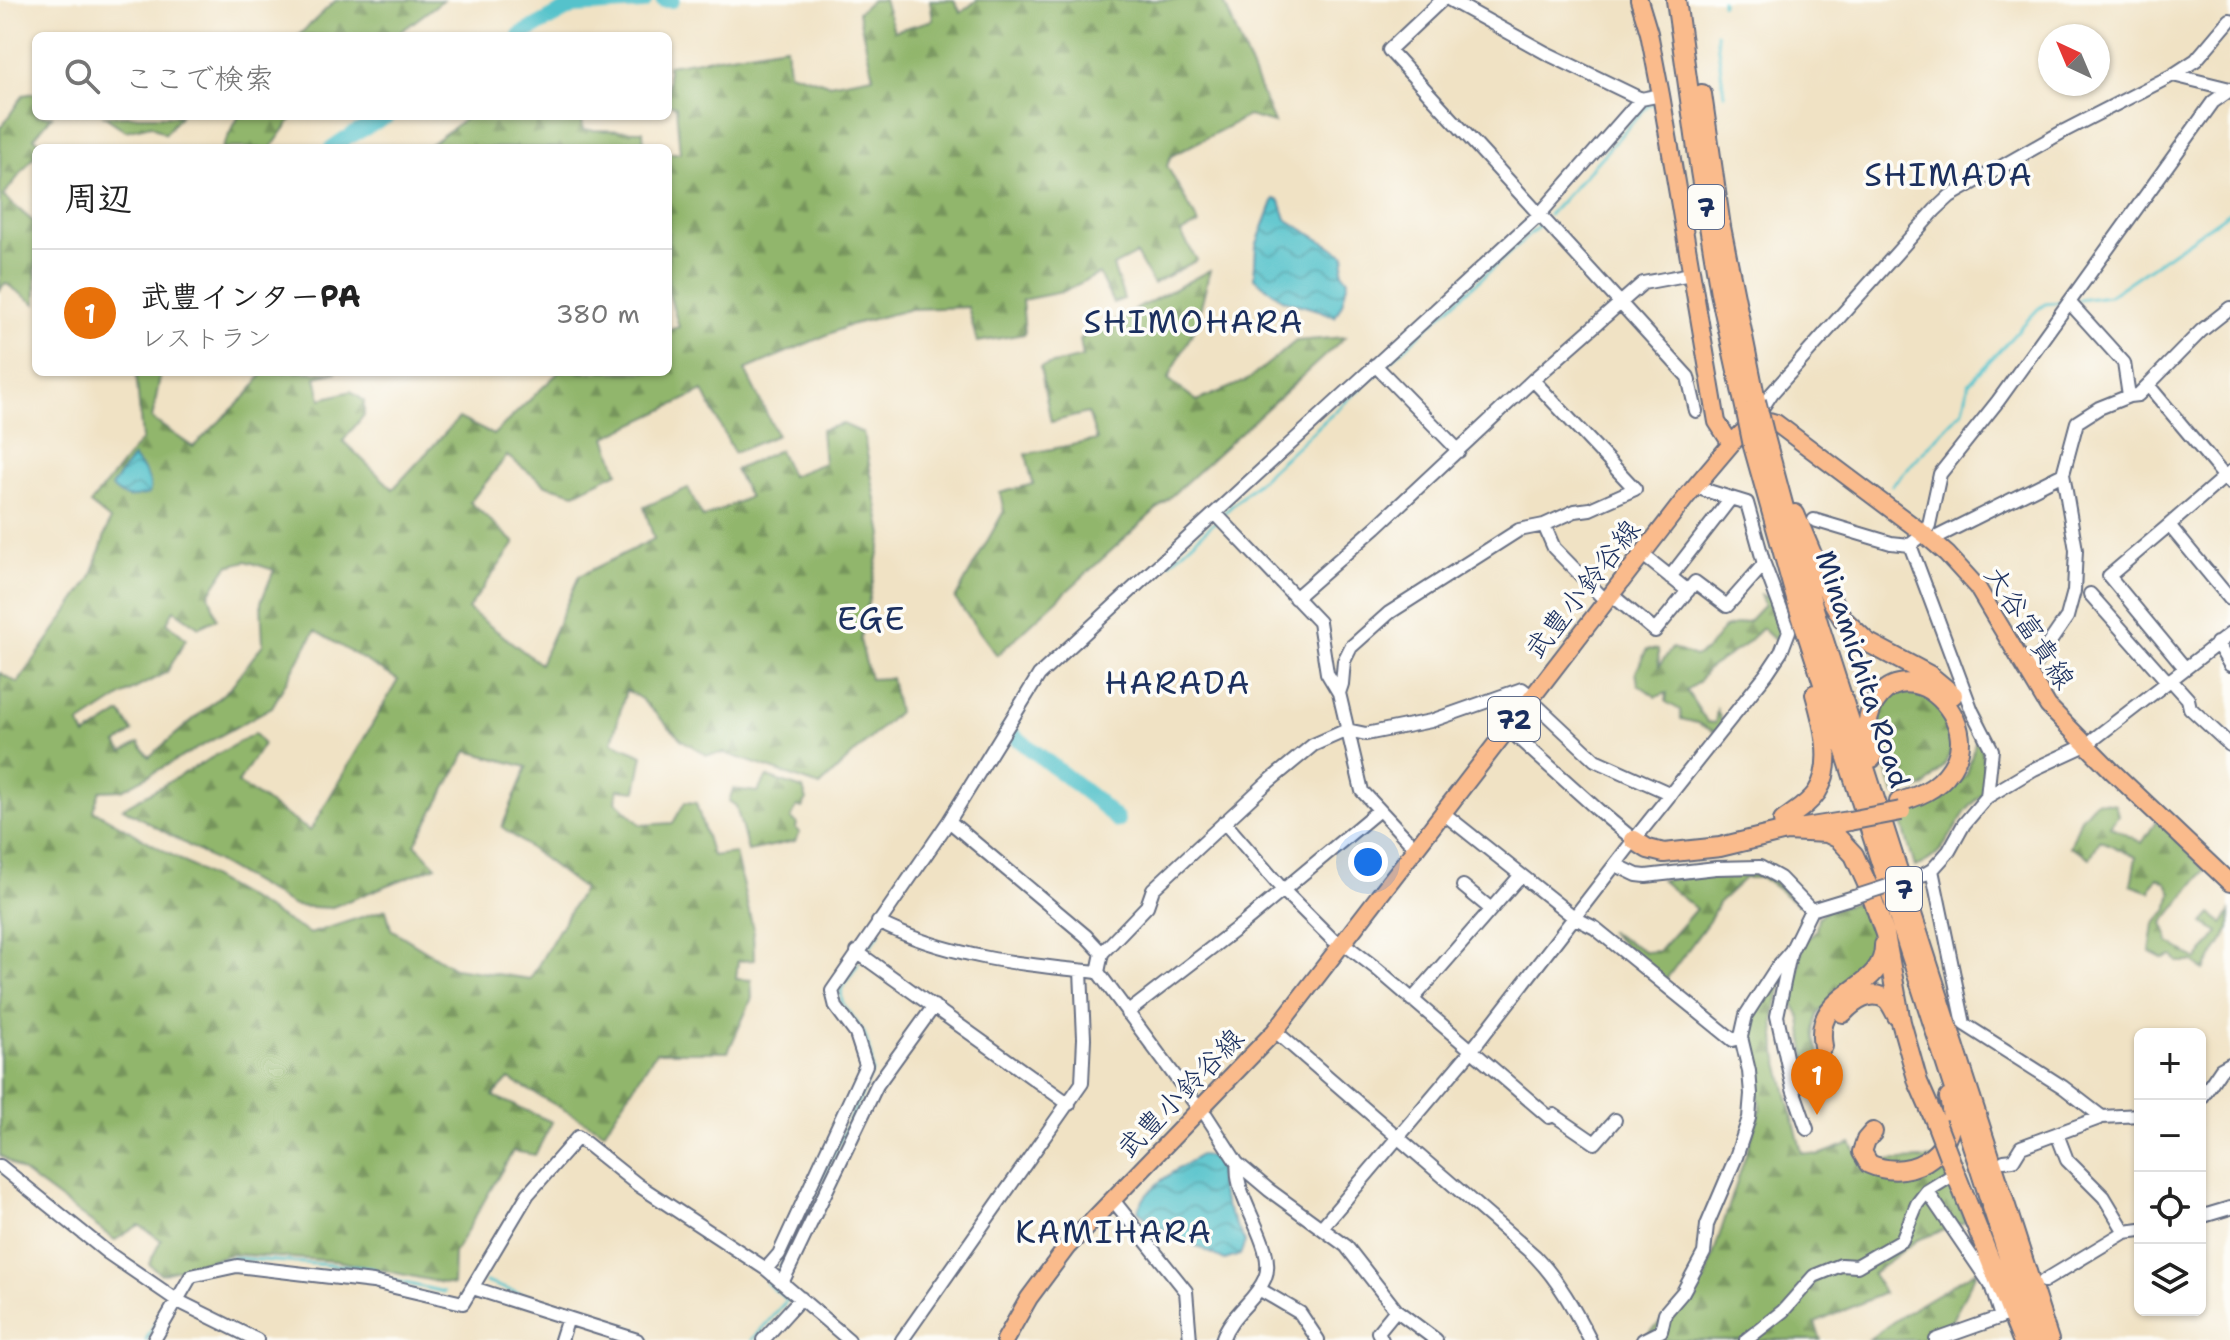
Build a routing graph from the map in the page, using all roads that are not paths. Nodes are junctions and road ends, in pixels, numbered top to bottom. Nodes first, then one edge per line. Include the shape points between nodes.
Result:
1 (1442, 0) edge
2 (1450, 0) edge
3 (1639, 0) edge
4 (1676, 0) edge
5 (1688, 0) edge
6 (2230, 20) edge
7 (2173, 75) junction
8 (2230, 90) edge
9 (1661, 95) junction
10 (1641, 99) junction
11 (1539, 215) junction
12 (1691, 274) junction
13 (2069, 302) junction
14 (1620, 303) junction
15 (2230, 308) edge
16 (1375, 365) junction
17 (1533, 380) junction
18 (2148, 385) junction
19 (2129, 396) junction
20 (1696, 411) dead end
21 (1756, 428) junction
22 (1731, 444) junction
23 (1459, 451) junction
24 (2063, 474) junction
25 (2228, 477) edge
26 (1695, 487) junction
27 (1765, 491) junction
28 (1731, 498) junction
29 (1215, 513) junction
30 (1814, 520) dead end
31 (1544, 525) junction
32 (2169, 525) junction
33 (1928, 537) junction
34 (1910, 545) junction
35 (1643, 555) junction
36 (1764, 564) junction
37 (1670, 577) junction
38 (1688, 591) junction
39 (2090, 594) dead end
40 (1606, 595) junction
41 (1295, 598) junction
42 (2230, 599) edge
43 (2230, 634) edge
44 (2217, 643) junction
45 (2230, 665) edge
46 (2185, 668) junction
47 (2028, 674) junction
48 (2169, 680) junction
49 (1339, 693) junction
50 (1531, 698) junction
51 (1507, 728) junction
52 (1347, 730) junction
53 (2086, 745) junction
54 (2230, 745) edge
55 (1671, 794) junction
56 (1987, 797) junction
57 (1900, 806) junction
58 (1379, 810) junction
59 (1442, 812) junction
60 (949, 821) junction
61 (1224, 822) junction
62 (1785, 826) junction
63 (1634, 840) junction
64 (1415, 848) junction
65 (1616, 865) junction
66 (1928, 872) junction
67 (1521, 875) junction
68 (2230, 883) edge
69 (1463, 886) dead end
70 (1283, 890) junction
71 (1491, 909) junction
72 (1811, 910) junction
73 (1575, 918) junction
74 (878, 922) junction
75 (1885, 934) junction
76 (1343, 943) junction
77 (1791, 951) junction
78 (857, 952) junction
79 (1102, 953) junction
80 (1923, 969) junction
81 (1081, 971) junction
82 (1098, 972) junction
83 (1412, 1000) junction
84 (934, 1006) junction
85 (1127, 1013) junction
86 (1840, 1017) dead end
87 (1901, 1022) junction
88 (1275, 1031) junction
89 (1741, 1037) junction
90 (1823, 1046) dead end
91 (1471, 1051) junction
92 (2230, 1064) edge
93 (2206, 1091) edge
94 (1069, 1104) junction
95 (1200, 1110) junction
96 (2134, 1115) edge
97 (2102, 1117) junction
98 (1615, 1120) dead end
99 (1807, 1129) dead end
100 (1873, 1132) dead end
101 (2057, 1134) junction
102 (1397, 1138) junction
103 (2004, 1161) dead end
104 (1237, 1163) junction
105 (0, 1166) edge
106 (1948, 1178) dead end
107 (1927, 1191) junction
108 (1113, 1200) junction
109 (2230, 1208) edge
110 (2206, 1215) edge
111 (1322, 1227) junction
112 (2134, 1231) edge
113 (2125, 1232) junction
114 (766, 1269) junction
115 (783, 1281) junction
116 (2044, 1281) dead end
117 (473, 1288) junction
118 (1259, 1289) junction
119 (801, 1298) junction
120 (178, 1301) junction
121 (1396, 1310) junction
122 (568, 1318) junction
123 (1378, 1337) edge
124 (154, 1340) edge
125 (257, 1340) edge
126 (561, 1340) edge
127 (637, 1340) edge
128 (763, 1340) edge
129 (849, 1340) edge
130 (902, 1340) edge
131 (1005, 1340) edge
132 (1190, 1340) edge
133 (1222, 1340) edge
134 (1318, 1340) edge
135 (1436, 1340) edge
136 (1590, 1340) edge
137 (1643, 1340) edge
138 (1746, 1340) edge
139 (1936, 1340) edge
140 (2022, 1340) edge
141 (2035, 1340) edge
142 (2049, 1340) edge

1 - 11 street via 1389,50
2 - 10 street
3 - 9 main road
4 - 21 highway, Minamichita Road / 7 via 1720,293
5 - 21 highway, Minamichita Road / 7
6 - 7 street via 2196,60
7 - 8 street
7 - 21 street via 1950,196 1772,393
8 - 13 street via 2213,102
9 - 10 street
9 - 12 main road
10 - 11 street
11 - 14 street
11 - 16 street
12 - 14 street via 1643,283
12 - 22 main road via 1717,422
13 - 19 street via 2124,363
13 - 33 street via 1940,474
14 - 17 street
14 - 20 street via 1688,377
15 - 18 street
16 - 23 street
16 - 29 street
17 - 23 street
17 - 31 street via 1635,489
18 - 19 street
18 - 25 street
19 - 24 street via 2077,422
21 - 22 main road
21 - 27 highway, Minamichita Road / 7
21 - 33 main road, 大谷富貴線 via 1767,419 1776,423
21 - 57 highway via 1774,451 1796,516 1843,619 1867,642 1929,675 1963,710 1969,743 1959,775 1922,804
21 - 80 highway, Minamichita Road / 7
22 - 26 main road, 武豊小鈴谷線 / 72
23 - 41 street
24 - 33 street
24 - 47 street via 2076,550 2074,591 2067,617
25 - 32 street
26 - 28 street
26 - 35 main road, 武豊小鈴谷線 / 72
27 - 62 highway via 1765,515 1826,746 1818,791
27 - 80 highway, Minamichita Road / 7 via 1798,606
28 - 36 street via 1747,503
28 - 37 street
29 - 41 street
29 - 60 street via 1039,675
30 - 34 street
31 - 40 street via 1554,548
31 - 49 street via 1519,530 1389,613 1351,647
32 - 42 street
32 - 46 street via 2109,576
33 - 34 street
33 - 47 main road, 大谷富貴線 via 1977,587
34 - 56 street via 1972,711 1992,750
35 - 37 street
35 - 40 main road, 武豊小鈴谷線 / 72
36 - 38 street via 1727,606 1695,582
36 - 55 street via 1789,631 1781,652
37 - 38 street
38 - 40 street via 1655,631
39 - 48 street
40 - 50 main road, 武豊小鈴谷線 / 72
41 - 49 street via 1319,622 1327,673
43 - 44 street
44 - 45 street
44 - 46 street
46 - 48 street
47 - 53 main road, 大谷富貴線 via 2048,706
48 - 53 street
48 - 54 street
49 - 52 street
50 - 51 main road, 武豊小鈴谷線 / 72
50 - 52 street via 1522,689 1431,721 1366,734
50 - 55 street via 1595,760
51 - 59 main road, 武豊小鈴谷線 / 72
51 - 63 street
52 - 58 street via 1362,791
52 - 61 street via 1313,745
53 - 56 street
53 - 68 main road, 大谷富貴線
55 - 63 street
56 - 66 street
57 - 62 highway, bridge
57 - 80 highway via 1936,787 1959,754 1956,718 1934,693 1916,684 1885,690 1872,707 1867,729 1873,765 1930,946
58 - 64 street
58 - 70 street
59 - 64 main road, 武豊小鈴谷線 / 72
59 - 67 street
60 - 74 street
60 - 79 street
61 - 70 street
61 - 79 street via 1153,889 1147,906
62 - 63 highway via 1658,843
62 - 75 highway via 1827,833 1854,855
63 - 65 street
64 - 76 main road, 武豊小鈴谷線 / 72
65 - 72 street via 1646,876 1760,867 1780,878
65 - 73 street
66 - 72 street, bridge
66 - 97 street via 1964,1024
67 - 71 street
67 - 73 street
69 - 71 street
70 - 76 street via 1332,939
70 - 85 street
71 - 83 street
72 - 77 street
73 - 89 street via 1595,928 1733,1040
73 - 91 street
74 - 78 street
74 - 81 street via 900,934 984,959
75 - 87 highway
75 - 90 highway via 1874,972 1827,1012
76 - 83 street
76 - 88 main road, 武豊小鈴谷線 / 72
77 - 89 street via 1746,1015
77 - 99 street via 1777,1016
78 - 84 street
78 - 114 street via 832,991 866,1065 779,1254
79 - 82 street
80 - 100 highway via 1915,988 1952,1110 1947,1140 1925,1162 1892,1171 1869,1164 1862,1152
80 - 141 highway, Minamichita Road / 7
80 - 142 highway, Minamichita Road / 7
81 - 82 street
81 - 94 street via 1082,1083
82 - 85 street
83 - 91 street
84 - 94 street
84 - 115 street via 877,1085
85 - 95 street
86 - 87 highway via 1858,1000 1875,996 1890,1002
87 - 140 highway, bridge via 1918,1082
88 - 95 main road, 武豊小鈴谷線 / 72
88 - 102 street
89 - 137 street via 1751,1094 1741,1144 1707,1225 1704,1253 1665,1313 1661,1331
91 - 98 street via 1549,1117 1554,1115 1595,1143
91 - 102 street
92 - 93 street
94 - 130 street
95 - 104 street
95 - 108 main road, 武豊小鈴谷線 / 72
96 - 97 street
97 - 101 street
101 - 103 street via 2021,1147 2013,1160
101 - 113 street via 2067,1160 2104,1197
102 - 111 street
102 - 136 street via 1552,1274
104 - 111 street
104 - 118 street via 1239,1183 1267,1256 1267,1275
105 - 120 street via 108,1253
106 - 107 street
107 - 138 street via 1902,1240 1857,1266 1841,1265 1814,1276 1783,1311
107 - 139 street via 1991,1285 2001,1317
108 - 131 main road, 武豊小鈴谷線 / 72 via 1067,1247
108 - 132 street via 1186,1291
109 - 110 street
111 - 121 street via 1346,1246
112 - 113 street
113 - 116 street
114 - 115 street
114 - 117 street via 638,1185 578,1137 528,1194
115 - 119 street
117 - 120 street via 463,1303 373,1282 237,1266 191,1276
117 - 122 street
118 - 133 street via 1231,1320
118 - 134 street via 1300,1313
119 - 128 street
119 - 129 street
120 - 124 street
120 - 125 street
121 - 123 street
121 - 135 street
122 - 126 street
122 - 127 street

